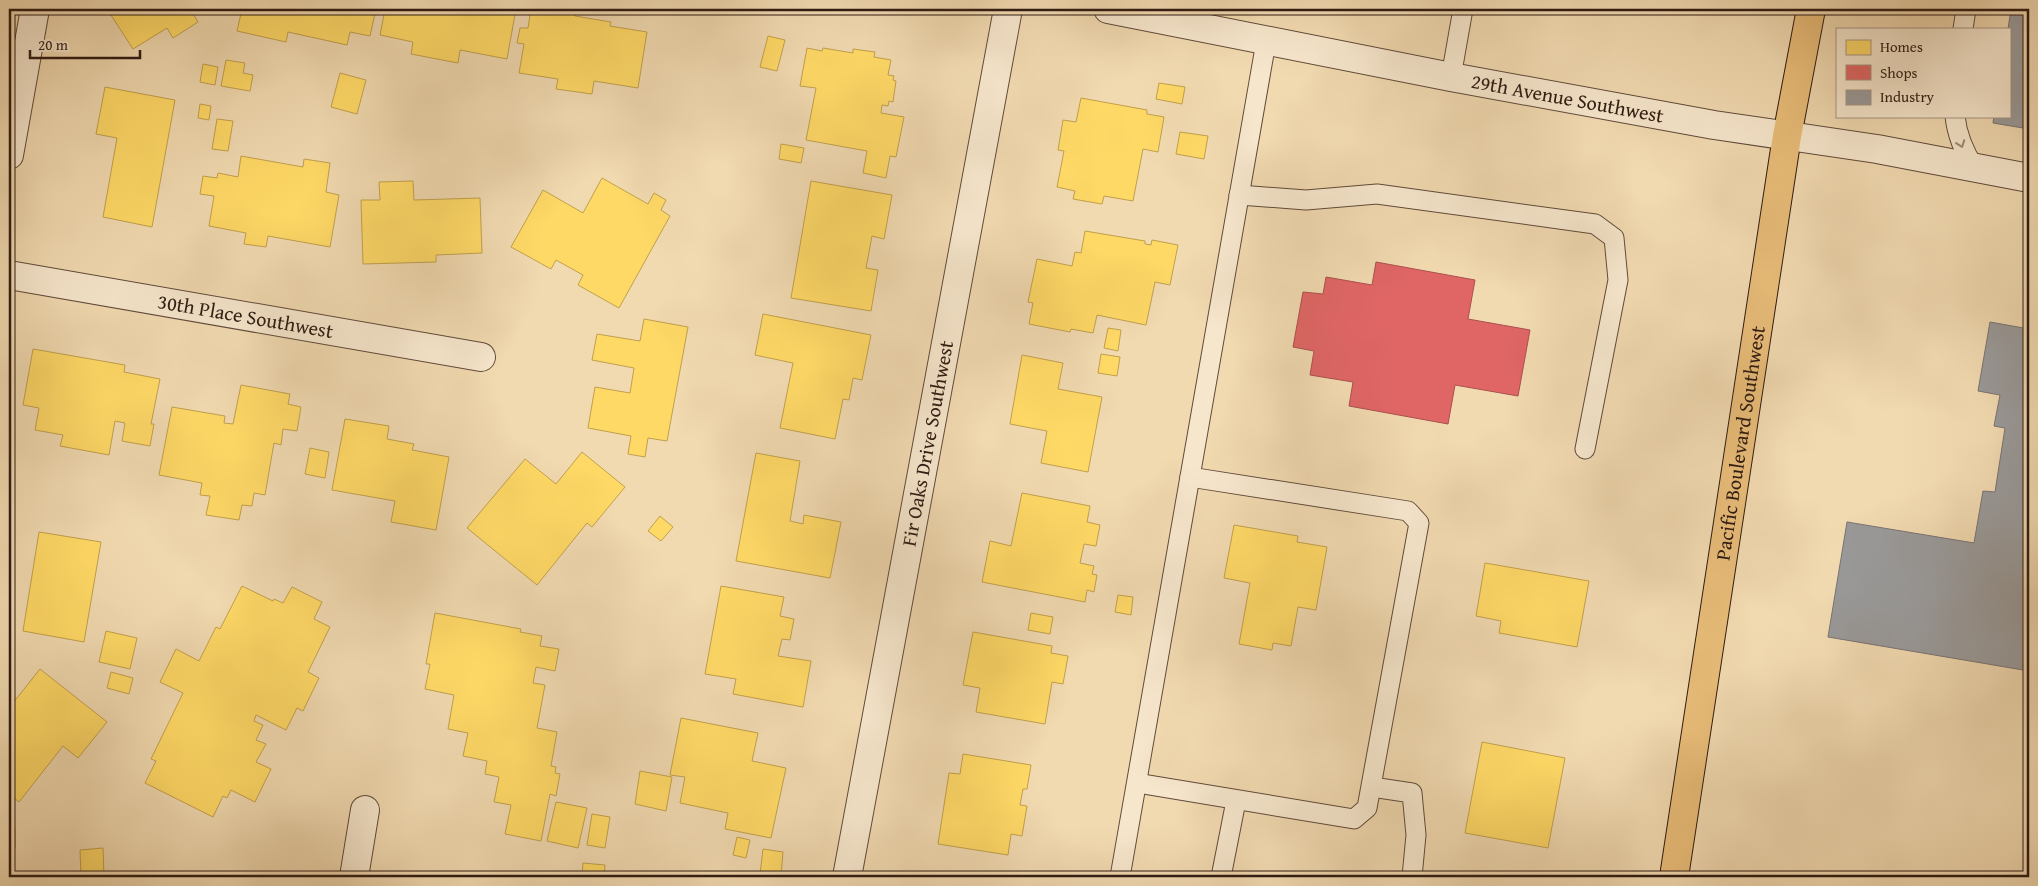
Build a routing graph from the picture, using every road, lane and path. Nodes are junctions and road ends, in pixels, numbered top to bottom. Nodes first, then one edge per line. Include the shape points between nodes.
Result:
1 (35, 9) edge
2 (1008, 9) edge
3 (1108, 9) edge
4 (1462, 9) edge
5 (1811, 9) edge
6 (1966, 9) edge
7 (1176, 15) edge
8 (1963, 28) edge
9 (1266, 42) junction
10 (1451, 77) junction
11 (1955, 118) edge
12 (1787, 136) junction
13 (9, 155) edge
14 (1974, 169) junction
15 (2029, 178) edge
16 (1239, 195) junction
17 (9, 274) edge
18 (481, 357) dead end
19 (1585, 449) dead end
20 (1190, 477) junction
21 (1137, 783) junction
22 (1372, 787) junction
23 (1236, 801) junction
24 (365, 810) dead end
25 (354, 877) edge
26 (847, 877) edge
27 (1120, 877) edge
28 (1221, 877) edge
29 (1412, 877) edge
30 (1674, 877) edge

1 - 13 street
2 - 26 street, Fir Oaks Drive Southwest
3 - 7 street, 29th Avenue Southwest
4 - 10 lane
5 - 12 main road, Pacific Boulevard Southwest
6 - 8 lane
7 - 9 street, 29th Avenue Southwest
9 - 10 street, 29th Avenue Southwest
9 - 16 lane
10 - 12 street, 29th Avenue Southwest
11 -> 14 lane via 1956,130
12 - 14 street, 29th Avenue Southwest via 1877,149
12 - 30 main road, Pacific Boulevard Southwest
14 - 15 street, 29th Avenue Southwest
16 - 19 lane via 1306,200 1378,194 1595,224 1614,238 1618,280
16 - 20 lane
17 - 18 street, 30th Place Southwest
20 - 21 lane
20 - 22 lane via 1408,511 1420,523
21 - 23 lane
21 - 27 lane
22 - 23 lane via 1367,808 1354,819
22 - 29 lane via 1412,793 1416,835
23 - 28 lane
24 - 25 street

